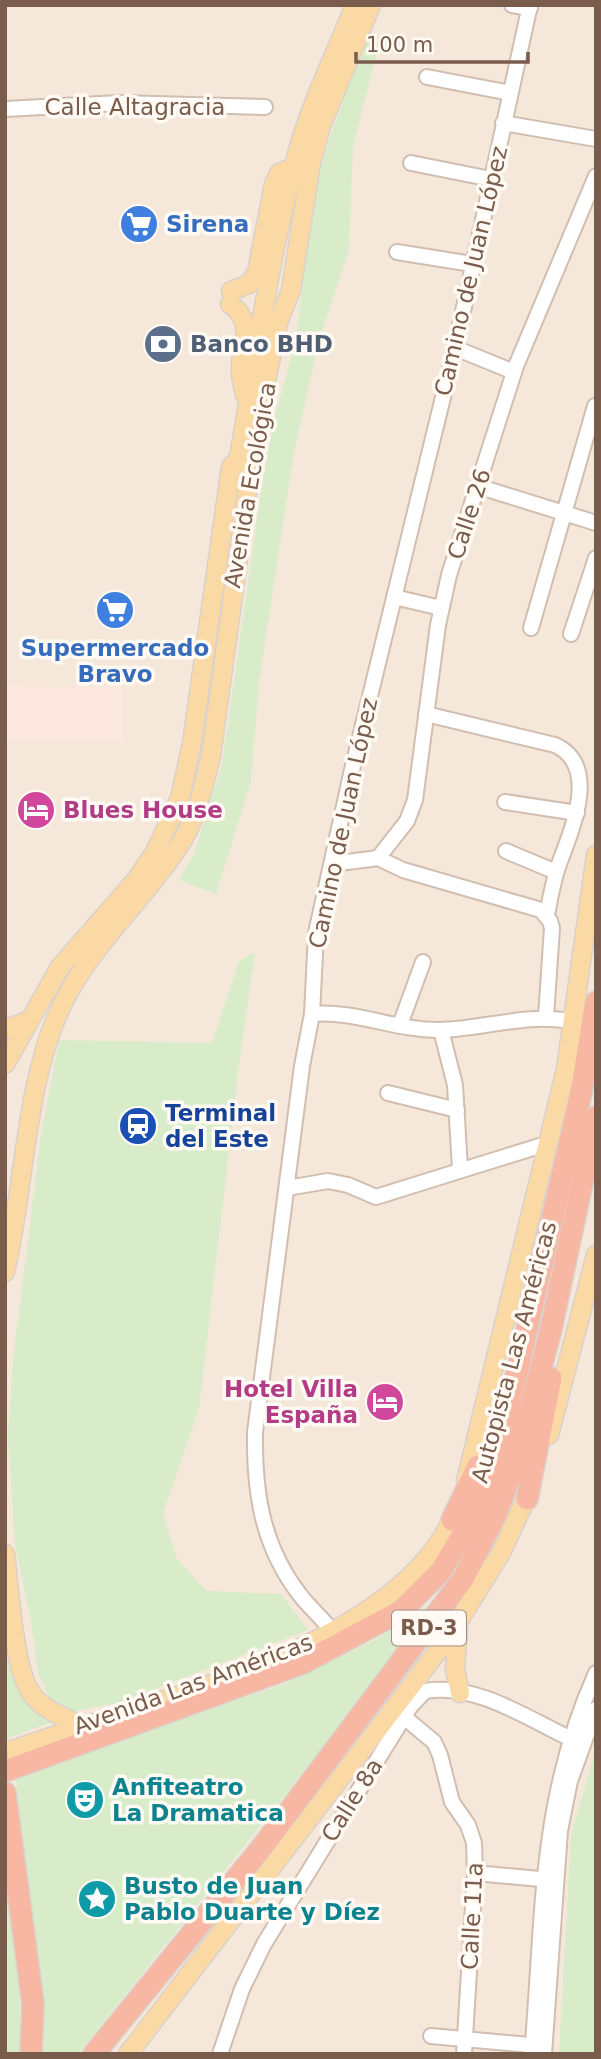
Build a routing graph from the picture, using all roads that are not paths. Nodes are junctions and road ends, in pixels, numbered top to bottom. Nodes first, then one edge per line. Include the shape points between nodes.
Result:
1 (355, 5) edge
2 (371, 5) edge
3 (512, 5) edge
4 (530, 7) edge
5 (427, 77) dead end
6 (510, 93) junction
7 (264, 107) dead end
8 (5, 109) edge
9 (503, 123) junction
10 (596, 139) edge
11 (411, 163) dead end
12 (294, 167) junction
13 (596, 176) edge
14 (491, 179) junction
15 (300, 220) junction
16 (397, 252) dead end
17 (472, 264) junction
18 (265, 305) junction
19 (455, 348) junction
20 (514, 372) junction
21 (255, 406) junction
22 (595, 406) edge
23 (477, 486) junction
24 (564, 513) junction
25 (596, 523) edge
26 (596, 558) edge
27 (394, 597) junction
28 (440, 608) junction
29 (531, 628) dead end
30 (571, 634) dead end
31 (426, 714) junction
32 (505, 803) dead end
33 (576, 813) junction
34 (506, 851) dead end
35 (596, 855) edge
36 (378, 858) junction
37 (332, 864) junction
38 (556, 872) junction
39 (547, 915) junction
40 (92, 941) junction
41 (423, 962) dead end
42 (596, 1002) edge
43 (312, 1014) junction
44 (546, 1017) junction
45 (29, 1021) junction
46 (573, 1022) junction
47 (400, 1025) junction
48 (5, 1029) edge
49 (440, 1030) junction
50 (5, 1064) edge
51 (388, 1093) dead end
52 (580, 1093) junction
53 (457, 1110) junction
54 (596, 1117) edge
55 (549, 1143) junction
56 (460, 1169) junction
57 (287, 1188) junction
58 (573, 1237) junction
59 (596, 1255) edge
60 (5, 1272) edge
61 (527, 1499) junction
62 (452, 1520) junction
63 (5, 1554) edge
64 (459, 1620) junction
65 (333, 1632) junction
66 (596, 1673) edge
67 (420, 1687) junction
68 (460, 1693) junction
69 (596, 1709) edge
70 (404, 1717) junction
71 (81, 1725) junction
72 (571, 1739) junction
73 (5, 1753) edge
74 (5, 1771) edge
75 (5, 1793) edge
76 (475, 1873) junction
77 (550, 1880) junction
78 (431, 2036) dead end
79 (465, 2039) junction
80 (538, 2050) edge
81 (31, 2054) edge
82 (94, 2054) edge
83 (128, 2054) edge
84 (220, 2054) edge
85 (464, 2054) edge

1 - 12 main road via 314,101
2 - 15 main road, Avenida Ecológica via 321,126
3 - 4 street
4 - 6 street, Camino de Juan López
5 - 6 street
6 - 9 street, Camino de Juan López
7 - 8 street, Calle Altagracia via 120,103
9 - 10 street
9 - 14 street, Camino de Juan López
11 - 14 street
12 - 18 main road
12 - 21 main road via 279,173 274,184 257,271 231,298 245,323 241,372
13 - 20 street, Calle 26
14 - 17 street, Camino de Juan López
15 - 18 main road via 284,237 275,287
15 - 21 main road, Avenida Ecológica via 291,290
16 - 17 street
17 - 19 street, Camino de Juan López
18 - 21 main road via 269,317
19 - 20 street
19 - 27 street, Camino de Juan López
20 - 23 street, Calle 26
21 - 40 main road, Avenida Ecológica via 232,467 180,798 136,880
22 - 24 street
23 - 24 street
23 - 28 street, Calle 26
24 - 25 street
24 - 29 street
26 - 30 street
27 - 28 street
27 - 37 street, Camino de Juan López
28 - 31 street, Calle 26
31 - 33 street via 555,745 571,755 579,769 581,791
31 - 36 street, Calle 26 via 411,811
32 - 33 street
33 - 38 street
34 - 38 street
35 - 46 main road, Avenida Las Américas
36 - 37 street
36 - 39 street
37 - 43 street, Camino de Juan López via 316,933
38 - 39 street
39 - 44 street via 552,928
40 - 45 main road via 60,967
40 - 60 main road via 39,1066
41 - 47 street
42 - 52 highway, Autopista Las Américas / RD-3
43 - 47 street
43 - 57 street, Camino de Juan López
44 - 46 street
44 - 49 street
45 - 48 main road
45 - 50 main road
46 - 55 main road, Avenida Las Américas
47 - 49 street
49 - 53 street
51 - 53 street
52 - 62 highway via 549,1189 482,1456
52 - 74 highway, Autopista Las Américas / RD-3 via 502,1438 479,1507 440,1571 401,1611 303,1663
53 - 56 street
54 - 58 highway, Autopista Las Américas / RD-3
55 - 56 street
55 - 62 main road, Avenida Las Américas via 474,1449
56 - 57 street via 376,1196 328,1181
57 - 65 street, Camino de Juan López via 255,1432 256,1491 276,1558 300,1595
58 - 61 highway
58 - 82 highway, Autopista Las Américas / RD-3 via 519,1452 496,1514 463,1579 263,1846
59 - 61 main road via 544,1454
61 - 64 main road via 501,1553
62 - 65 main road, Avenida Las Américas via 407,1582
63 - 71 main road via 15,1636 29,1692 55,1714
64 - 67 main road
64 - 68 main road via 455,1669
65 - 71 main road, Avenida Las Américas via 250,1668
66 - 72 street
67 - 68 street
67 - 70 street, Calle 8a
67 - 83 main road
68 - 72 street
69 - 77 street via 570,1781
70 - 76 street, Calle 11a via 426,1733 440,1755 449,1795 474,1843
70 - 84 street, Calle 8a via 264,1944 242,1989
71 - 73 main road, Avenida Las Américas
72 - 77 street via 557,1782
75 - 81 highway via 33,2004
76 - 77 street
76 - 79 street, Calle 11a
77 - 80 street
78 - 79 street
79 - 80 street
79 - 85 street, Calle 11a

